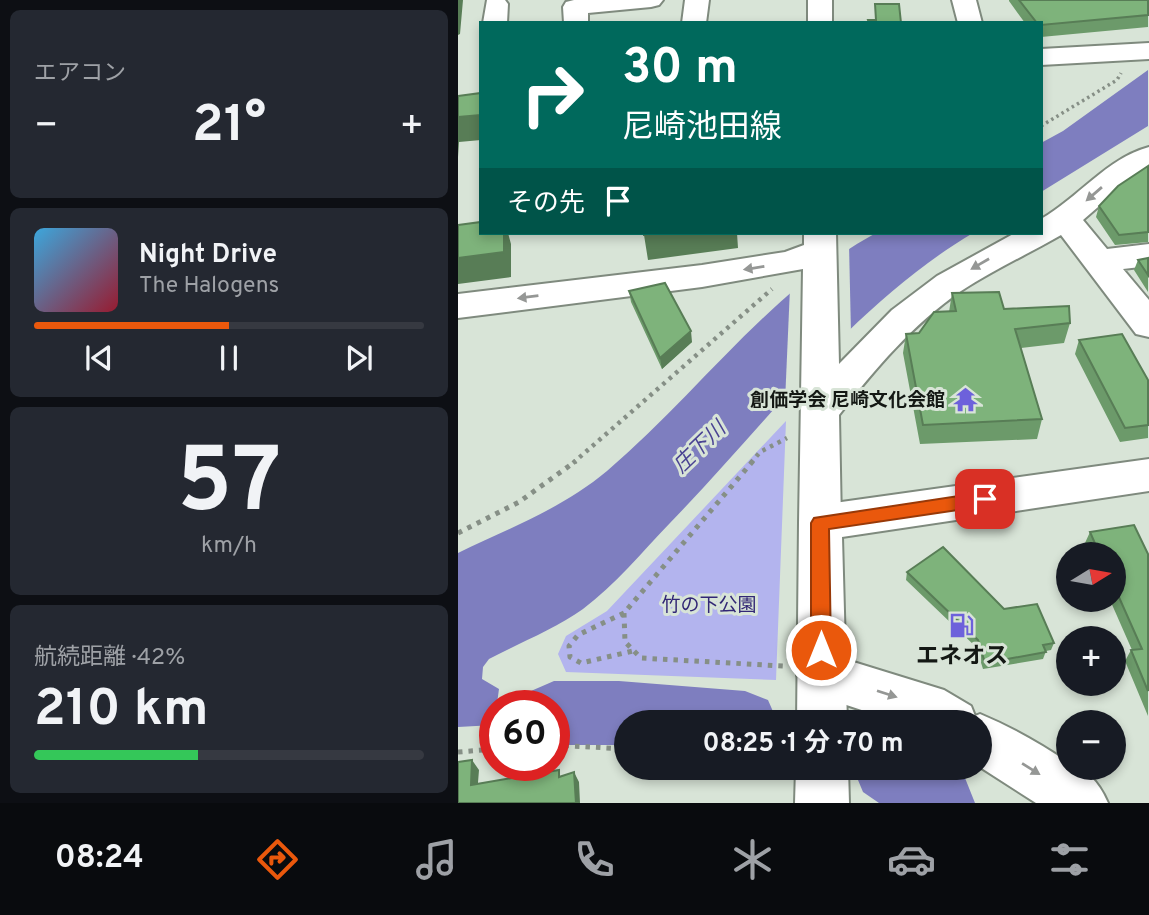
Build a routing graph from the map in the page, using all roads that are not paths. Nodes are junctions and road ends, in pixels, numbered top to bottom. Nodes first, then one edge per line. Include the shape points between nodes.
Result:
1 (651, 0) edge
2 (697, 0) edge
3 (820, 0) edge
4 (964, 0) edge
5 (576, 21) edge
6 (694, 21) edge
7 (820, 21) edge
8 (969, 21) edge
9 (1141, 53) edge
10 (1043, 57) edge
11 (1149, 156) edge
12 (1049, 228) edge
13 (1035, 235) edge
14 (820, 247) edge
15 (1149, 255) edge
16 (1097, 261) junction
17 (458, 306) edge
18 (1149, 325) edge
19 (819, 395) junction
20 (1149, 475) edge
21 (820, 523) junction
22 (812, 690) edge
23 (931, 710) edge
24 (992, 745) edge
25 (1081, 803) edge

1 - 5 street via 575,7
2 - 6 street
3 - 7 street
4 - 8 street
9 - 10 street
11 -> 12 street
12 - 16 street
13 -> 19 street via 935,293 889,333 842,384
14 -> 17 street via 790,262
14 - 19 street
15 - 16 street
16 - 18 street
19 - 21 street
20 - 21 street
21 - 22 street
22 -> 23 street via 883,692
24 -> 25 street

